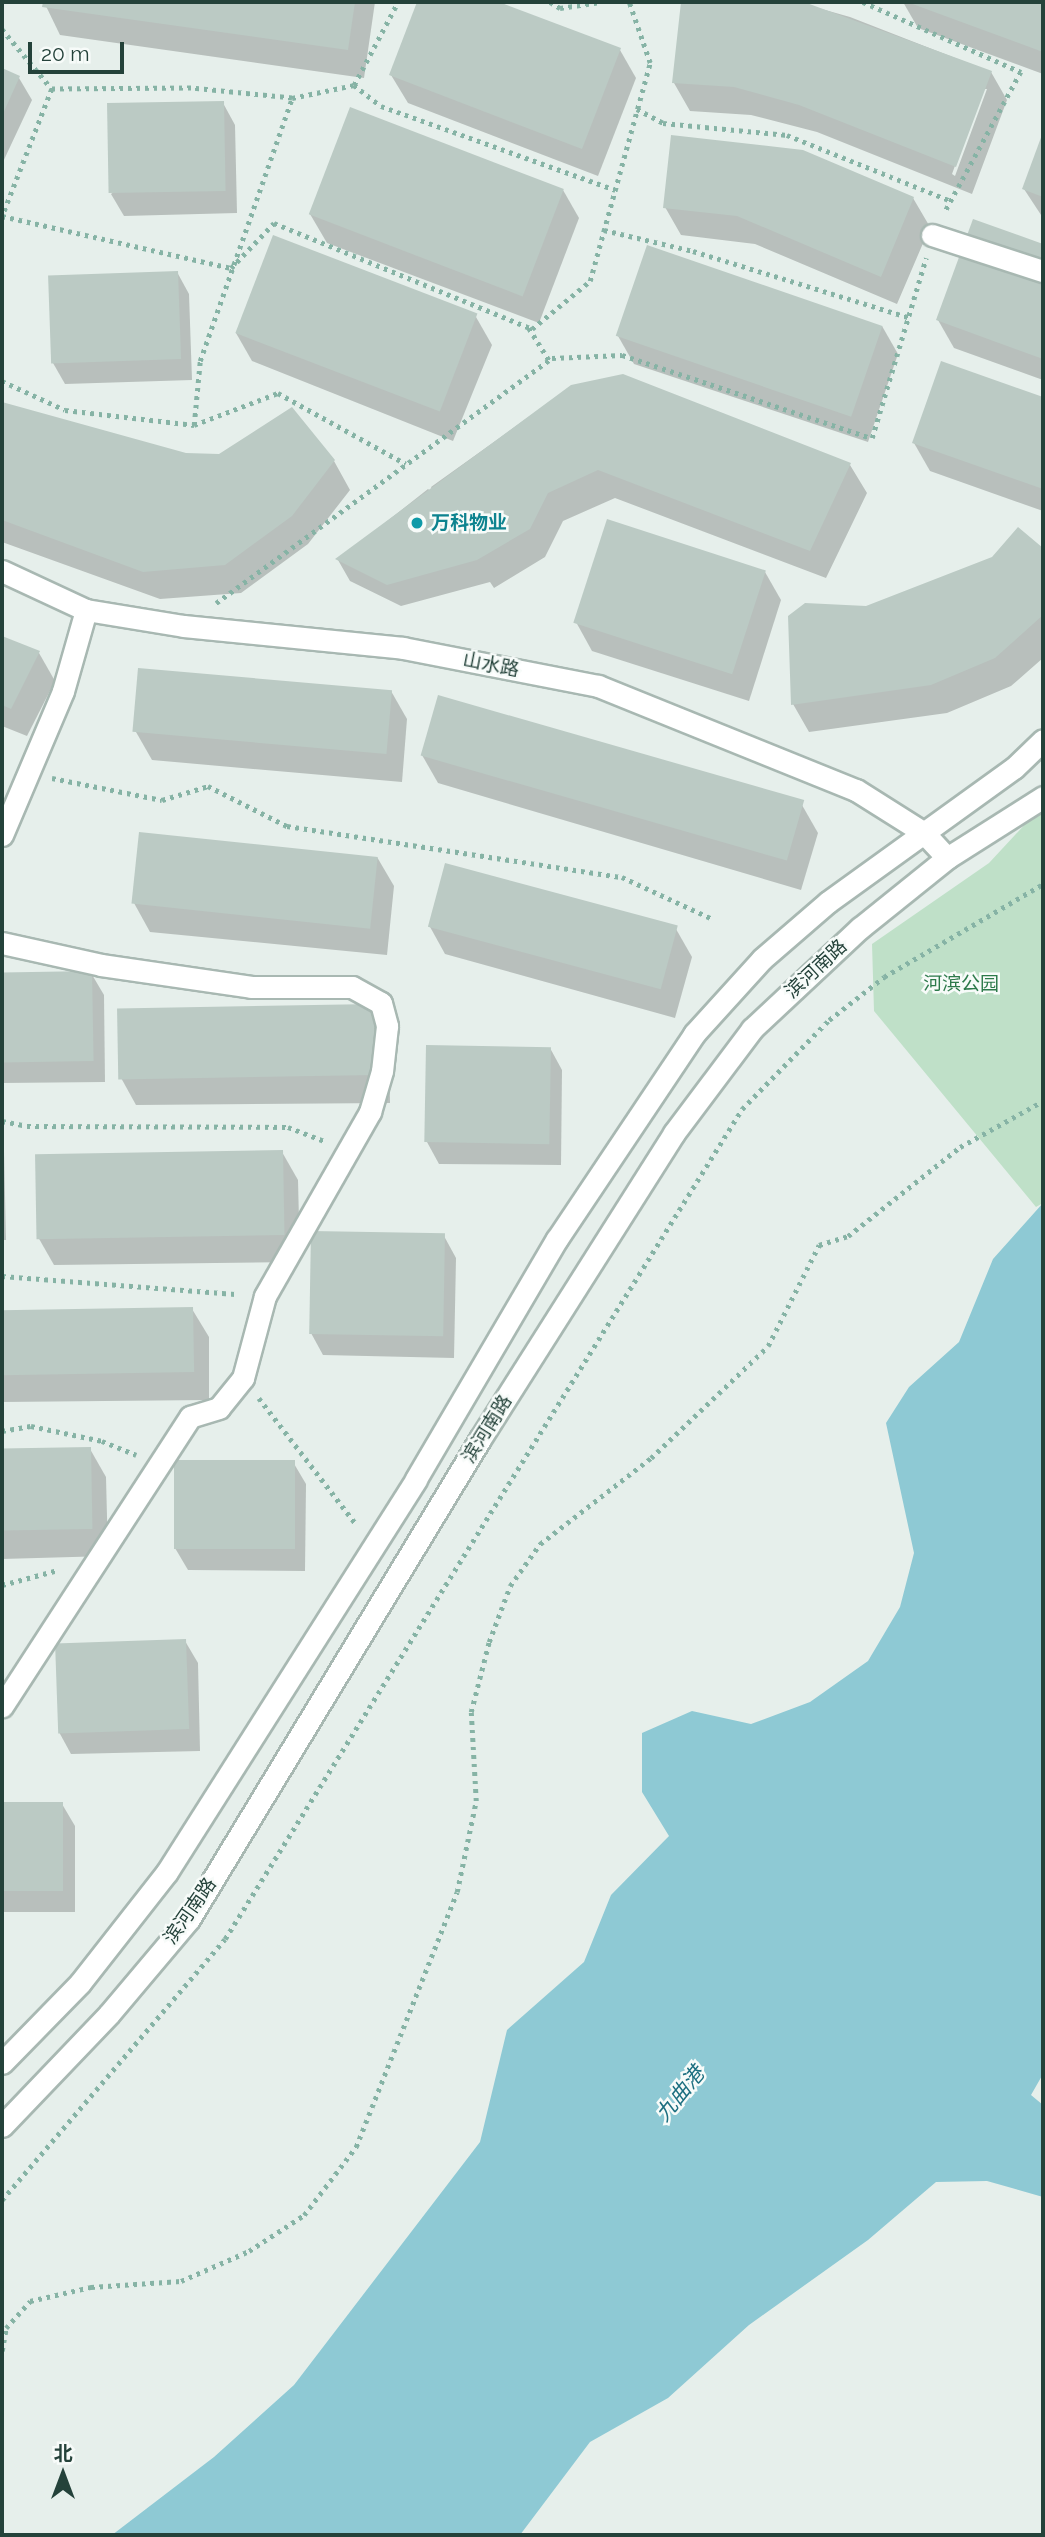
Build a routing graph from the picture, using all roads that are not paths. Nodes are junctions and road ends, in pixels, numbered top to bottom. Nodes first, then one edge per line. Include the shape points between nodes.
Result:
1 (932, 235) road end
2 (1043, 271) edge
3 (2, 571) edge
4 (86, 610) junction
5 (1043, 740) edge
6 (1043, 797) edge
7 (924, 833) junction
8 (2, 835) edge
9 (947, 858) junction
10 (2, 943) edge
11 (2, 1706) edge
12 (2, 2063) edge
13 (2, 2126) edge

1 - 2 street
3 - 4 street, 山水路
4 - 7 street, 山水路 via 184,626 403,648 598,686 826,775
4 - 8 street via 63,691
5 - 7 street via 1014,768
6 - 9 street, 滨河南路
7 - 9 street, 山水路
7 - 12 street via 828,902 762,959 694,1034 565,1228 373,1546 130,1924
9 - 13 street, 滨河南路 via 860,928 752,1029 705,1091 480,1439 189,1919 110,2014
10 - 11 street via 101,965 251,987 352,987 382,1003 387,1026 382,1070 370,1112 265,1296 243,1378 219,1408 190,1417

